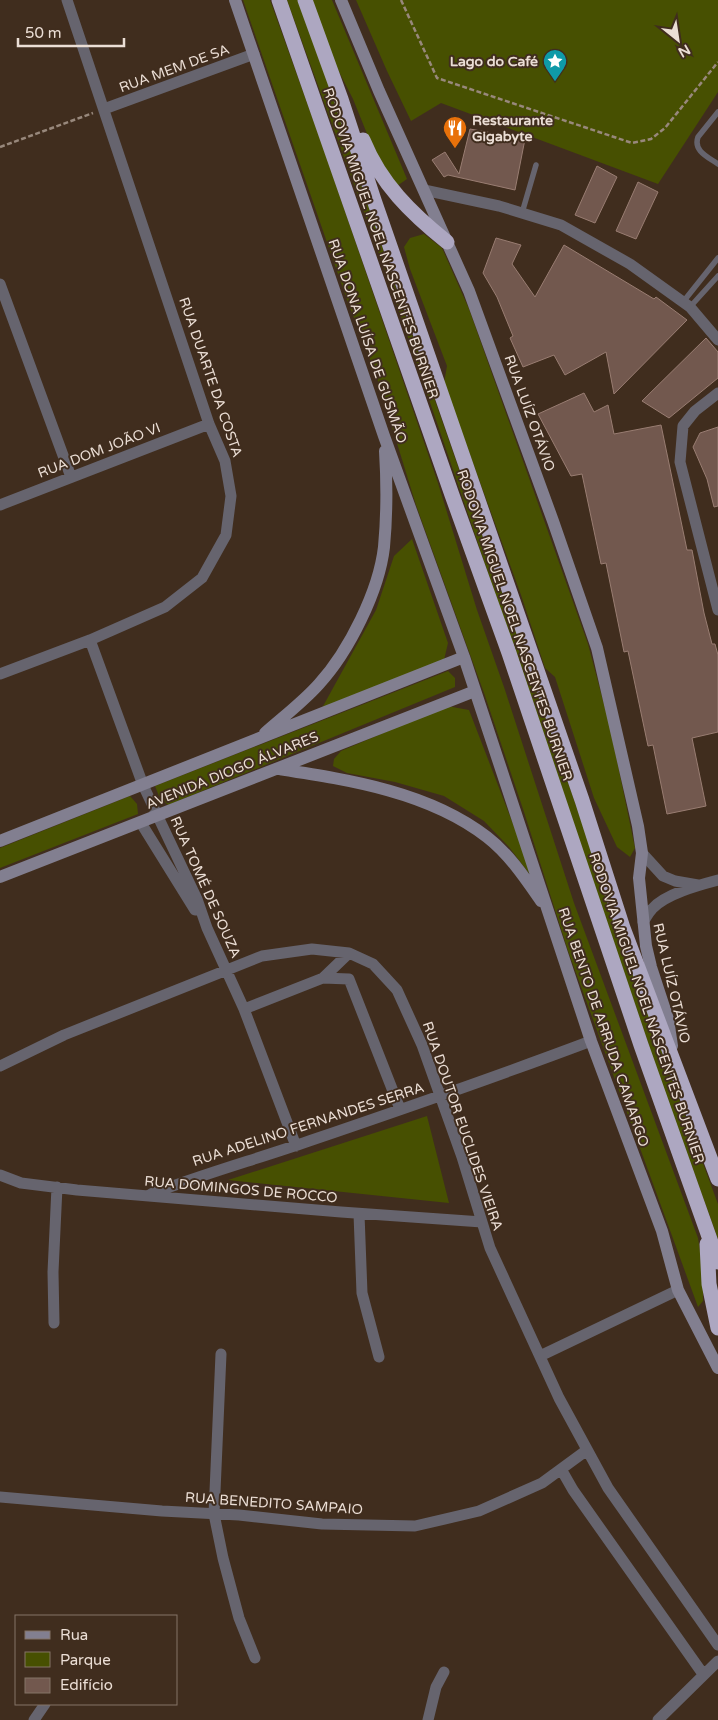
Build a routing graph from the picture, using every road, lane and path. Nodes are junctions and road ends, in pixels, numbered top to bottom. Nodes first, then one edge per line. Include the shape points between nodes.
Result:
1 (68, 0) edge
2 (235, 0) edge
3 (279, 0) edge
4 (305, 0) edge
5 (341, 0) edge
6 (401, 0) edge
7 (254, 54) junction
8 (718, 62) edge
9 (341, 99) junction
10 (104, 109) junction
11 (718, 112) edge
12 (0, 147) edge
13 (718, 164) edge
14 (536, 165) dead end
15 (424, 190) junction
16 (522, 213) junction
17 (447, 242) junction
18 (718, 258) edge
19 (718, 276) edge
20 (0, 284) edge
21 (686, 304) junction
22 (718, 340) edge
23 (718, 393) edge
24 (210, 424) junction
25 (384, 436) junction
26 (70, 477) junction
27 (0, 505) edge
28 (718, 610) edge
29 (90, 640) junction
30 (464, 657) junction
31 (0, 674) edge
32 (475, 691) junction
33 (259, 738) junction
34 (279, 768) junction
35 (143, 785) junction
36 (158, 815) junction
37 (141, 823) junction
38 (0, 841) edge
39 (642, 853) junction
40 (0, 877) edge
41 (718, 880) edge
42 (698, 885) junction
43 (547, 911) junction
44 (643, 922) junction
45 (207, 928) junction
46 (349, 953) junction
47 (226, 971) junction
48 (323, 978) junction
49 (244, 1009) junction
50 (591, 1041) junction
51 (674, 1061) junction
52 (0, 1066) edge
53 (440, 1096) junction
54 (400, 1109) junction
55 (296, 1146) junction
56 (0, 1175) edge
57 (718, 1179) edge
58 (57, 1187) junction
59 (147, 1196) junction
60 (360, 1214) junction
61 (482, 1222) junction
62 (706, 1225) junction
63 (718, 1262) edge
64 (678, 1290) junction
65 (54, 1323) dead end
66 (718, 1328) edge
67 (221, 1354) dead end
68 (540, 1356) junction
69 (379, 1358) dead end
70 (718, 1368) edge
71 (587, 1450) junction
72 (561, 1469) junction
73 (0, 1498) edge
74 (214, 1514) junction
75 (718, 1645) edge
76 (255, 1658) dead end
77 (718, 1661) edge
78 (444, 1672) dead end
79 (703, 1674) junction
80 (43, 1705) edge
81 (34, 1720) edge
82 (428, 1720) edge
83 (658, 1720) edge

1 - 10 street, RUA DUARTE DA COSTA
2 - 7 street, RUA DONA LUÍSA DE GUSMÃO
3 - 62 highway, RODOVIA MIGUEL NOEL NASCENTES BURNIER via 510,653 641,1045
4 - 9 highway, RODOVIA MIGUEL NOEL NASCENTES BURNIER
5 - 15 street, RUA LUÍZ OTÁVIO
6 - 8 path via 437,78 632,143 650,139 665,128
7 - 10 street, RUA MEM DE SA
7 - 25 street, RUA DONA LUÍSA DE GUSMÃO
9 - 17 highway via 390,188
9 - 51 highway, RODOVIA MIGUEL NOEL NASCENTES BURNIER via 624,928
10 - 12 path
10 - 24 street, RUA DUARTE DA COSTA
11 - 13 lane via 696,142 700,151
14 - 16 lane
15 - 16 street
15 - 17 street, RUA LUÍZ OTÁVIO
16 - 21 street via 561,225 630,264
17 - 39 street, RUA LUÍZ OTÁVIO via 469,291 597,648
18 - 21 lane
19 - 21 lane
20 - 26 street
21 - 22 street
23 - 28 street via 695,411 683,426 680,462
24 - 26 street, RUA DOM JOÃO VI
24 - 29 street, RUA DUARTE DA COSTA via 225,461 232,496 226,535 202,578 165,607
25 - 30 street, RUA DONA LUÍSA DE GUSMÃO
25 - 33 street via 388,495 384,549 372,592 350,643 319,684
26 - 27 street, RUA DOM JOÃO VI
29 - 31 street, RUA DUARTE DA COSTA
29 - 35 street, RUA TOMÉ DE SOUZA
30 - 32 street, RUA DONA LUÍSA DE GUSMÃO
30 - 33 street, AVENIDA DIOGO ÁLVARES
32 - 34 street, AVENIDA DIOGO ÁLVARES
32 - 43 street, RUA BENTO DE ARRUDA CAMARGO
33 - 35 street, AVENIDA DIOGO ÁLVARES
34 - 36 street, AVENIDA DIOGO ÁLVARES
34 - 43 street via 365,785 415,799 456,817 487,837 516,865
35 - 36 street, RUA TOMÉ DE SOUZA
35 - 38 street, AVENIDA DIOGO ÁLVARES
36 - 37 street, AVENIDA DIOGO ÁLVARES
36 - 45 street, RUA TOMÉ DE SOUZA
37 - 40 street, AVENIDA DIOGO ÁLVARES
37 - 45 street
39 - 42 street via 663,876
39 - 44 street, RUA LUÍZ OTÁVIO via 639,878
41 - 42 street
42 - 44 street via 653,908
43 - 50 street, RUA BENTO DE ARRUDA CAMARGO
44 - 51 street, RUA LUÍZ OTÁVIO via 651,967 668,1019
45 - 47 street, RUA TOMÉ DE SOUZA
46 - 47 street, RUA DOUTOR EUCLIDES VIEIRA via 312,949 262,956
46 - 48 street
46 - 53 street, RUA DOUTOR EUCLIDES VIEIRA via 373,964 397,990
47 - 49 street, RUA TOMÉ DE SOUZA
47 - 52 street, RUA DOUTOR EUCLIDES VIEIRA via 64,1035
48 - 49 street
48 - 54 street via 349,979
49 - 55 street, RUA TOMÉ DE SOUZA
50 - 53 street, RUA ADELINO FERNANDES SERRA
50 - 64 street, RUA BENTO DE ARRUDA CAMARGO via 662,1232
51 - 57 highway, RODOVIA MIGUEL NOEL NASCENTES BURNIER
53 - 54 street, RUA ADELINO FERNANDES SERRA
53 - 61 street, RUA DOUTOR EUCLIDES VIEIRA
54 - 55 street, RUA ADELINO FERNANDES SERRA
55 - 59 street, RUA ADELINO FERNANDES SERRA
56 - 58 street, RUA DOMINGOS DE ROCCO via 22,1183
58 - 59 street, RUA DOMINGOS DE ROCCO
58 - 65 street
59 - 60 street, RUA DOMINGOS DE ROCCO
60 - 61 street, RUA DOMINGOS DE ROCCO
60 - 69 street via 362,1293
61 - 68 street, RUA DOUTOR EUCLIDES VIEIRA via 490,1248
62 - 63 highway, RODOVIA MIGUEL NOEL NASCENTES BURNIER
62 - 66 highway via 709,1284
64 - 68 street
64 - 70 street, RUA BENTO DE ARRUDA CAMARGO
67 - 74 street
68 - 71 street, RUA DOUTOR EUCLIDES VIEIRA
71 - 72 street, RUA BENEDITO SAMPAIO
71 - 75 street, RUA DOUTOR EUCLIDES VIEIRA via 608,1488
72 - 74 street, RUA BENEDITO SAMPAIO via 542,1483 479,1511 415,1526 322,1524
72 - 79 street
73 - 74 street, RUA BENEDITO SAMPAIO
74 - 76 street via 239,1618
77 - 79 street
78 - 82 street via 436,1687
79 - 83 street
80 - 81 street

